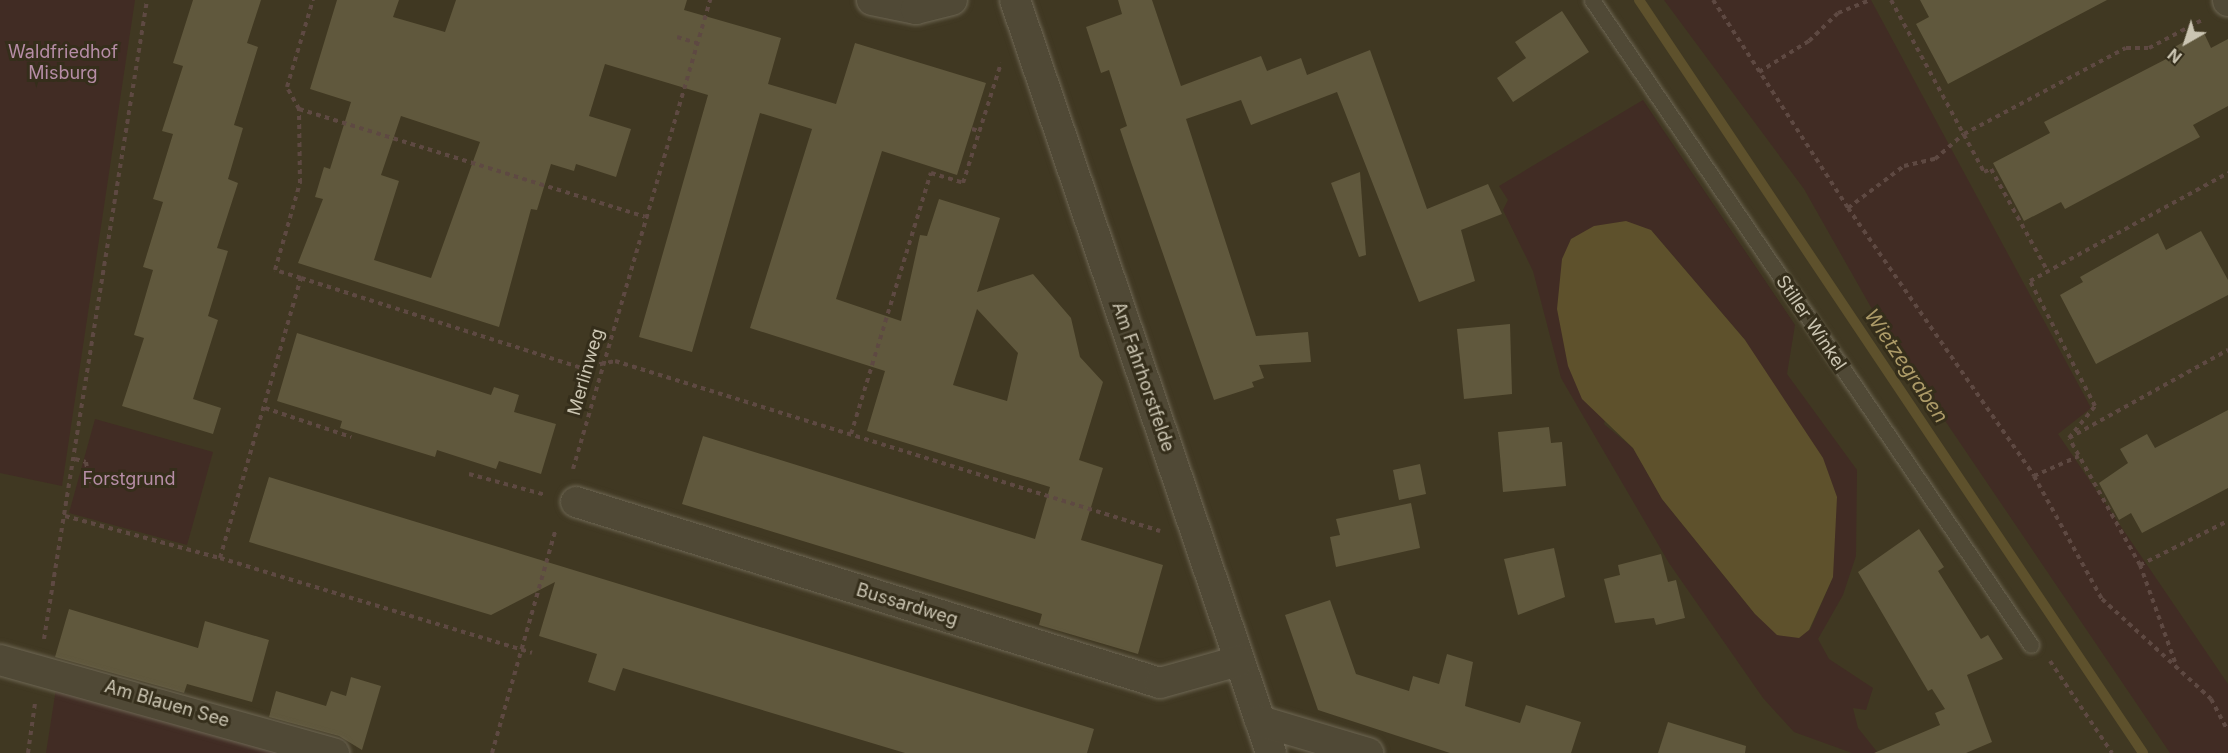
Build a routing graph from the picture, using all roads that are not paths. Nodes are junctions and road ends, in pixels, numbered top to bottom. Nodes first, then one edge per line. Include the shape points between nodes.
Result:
1 (872, 0) edge
2 (952, 0) edge
3 (1015, 0) edge
4 (1592, 0) edge
5 (570, 502) road end
6 (2031, 645) road end
7 (0, 660) edge
8 (1239, 661) junction
9 (1260, 721) junction
10 (334, 753) edge
11 (1271, 753) edge
12 (1368, 753) edge

1 - 2 street via 916,9
3 - 8 street, Am Fahrhorstfelde
4 - 6 lane, Stiller Winkel
5 - 8 street, Bussardweg via 1160,683
7 - 10 street, Am Blauen See via 40,666
8 - 9 street, Am Fahrhorstfelde
9 - 11 street, Am Fahrhorstfelde
9 - 12 street

